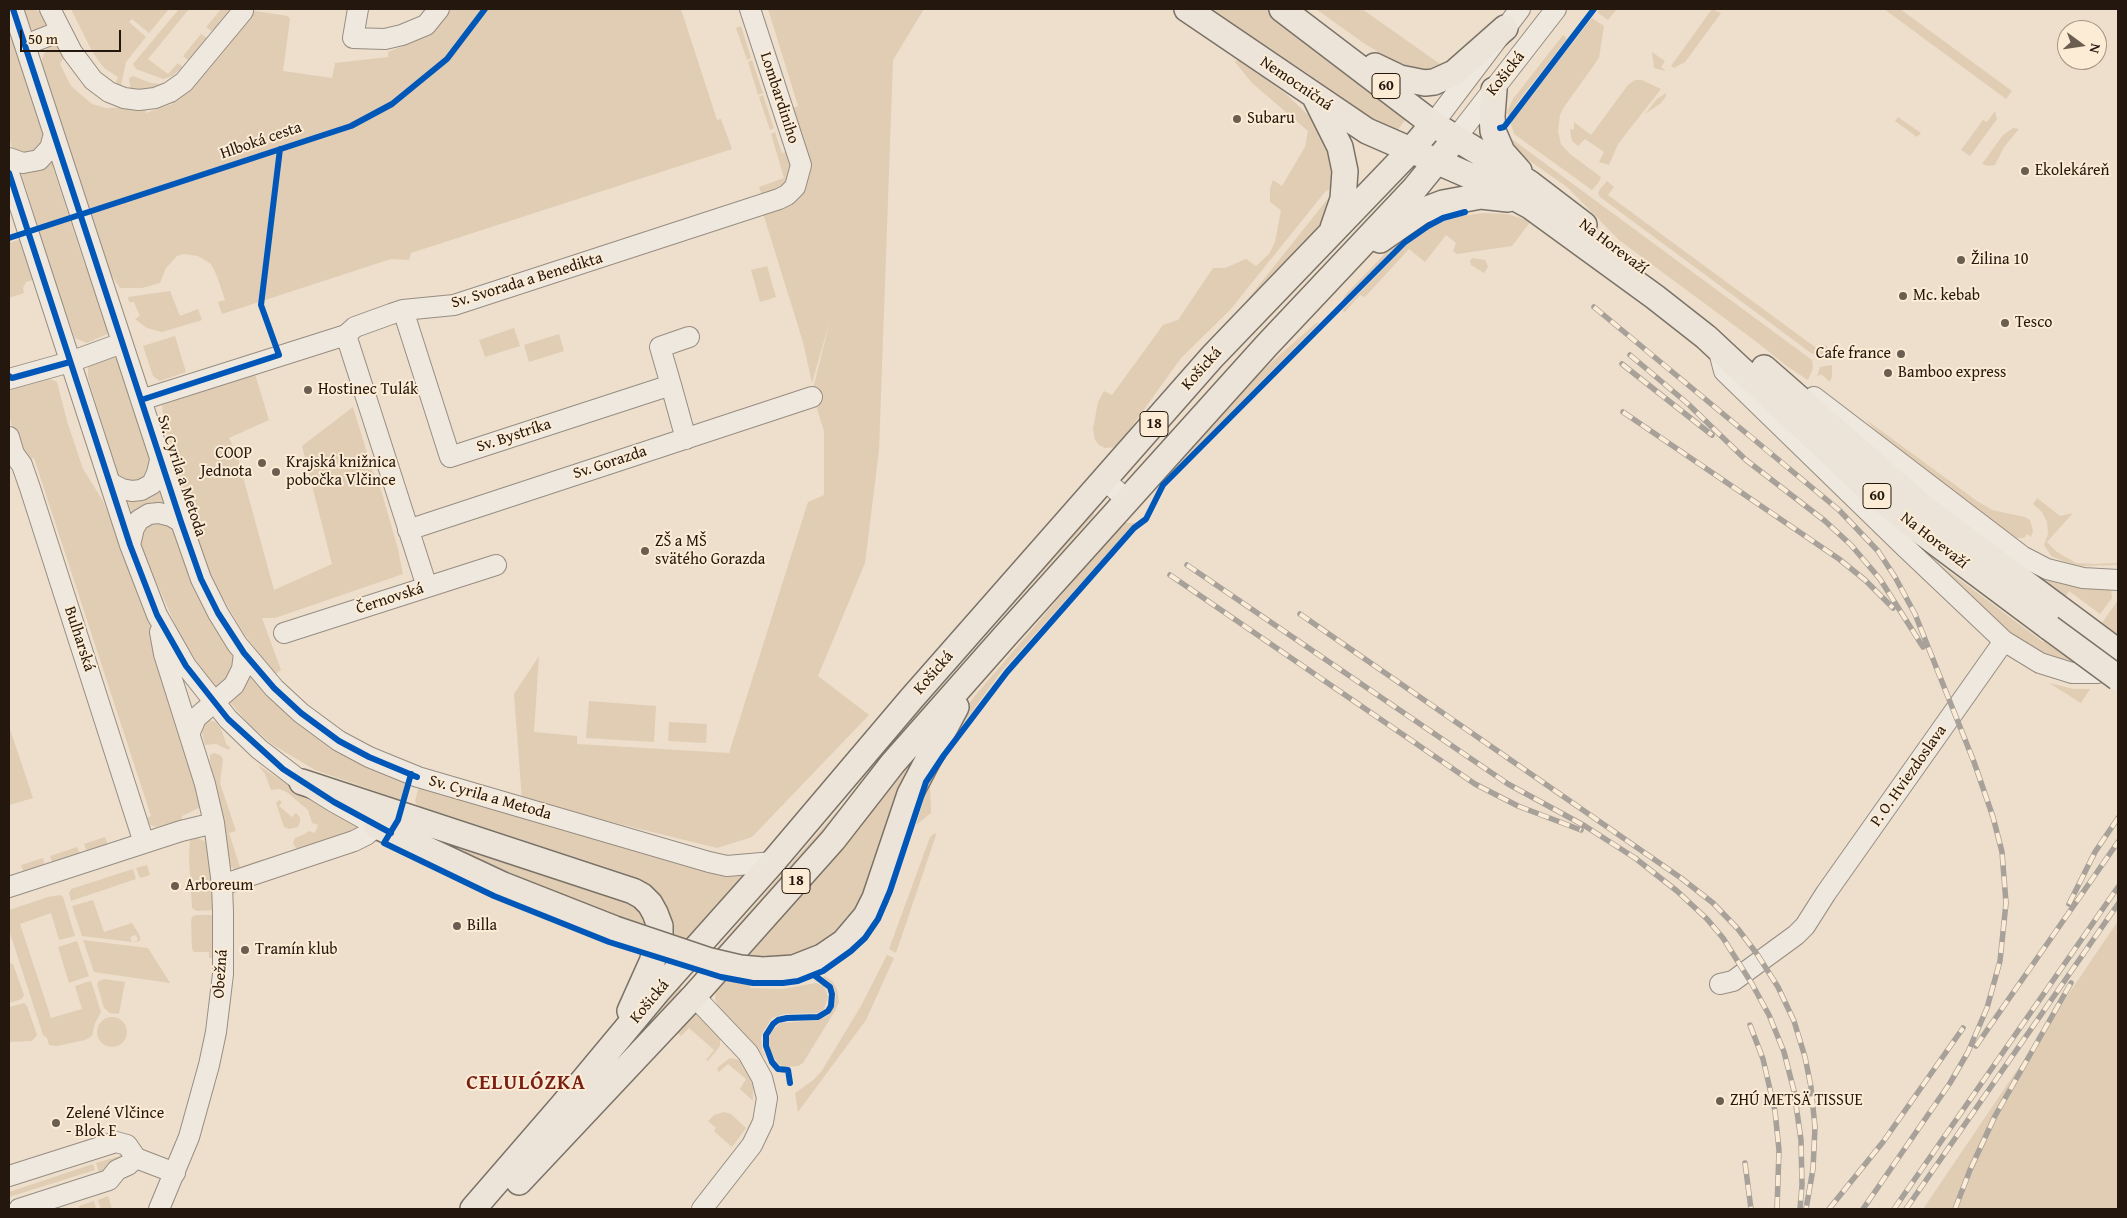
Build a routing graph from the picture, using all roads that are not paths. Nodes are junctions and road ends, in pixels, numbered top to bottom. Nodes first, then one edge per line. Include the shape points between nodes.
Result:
1 (13, 9) edge
2 (50, 9) edge
3 (358, 9) edge
4 (439, 9) edge
5 (750, 9) edge
6 (1187, 9) edge
7 (1282, 9) edge
8 (1556, 9) edge
9 (243, 11) dead end
10 (1513, 18) edge
11 (60, 31) junction
12 (25, 45) junction
13 (1338, 49) junction
14 (1494, 90) junction
15 (1315, 96) junction
16 (1433, 124) junction
17 (54, 134) junction
18 (1455, 139) junction
19 (1411, 150) junction
20 (9, 158) edge
21 (1437, 161) junction
22 (10, 178) edge
23 (795, 187) joint
24 (1529, 194) junction
25 (1329, 236) junction
26 (1347, 261) junction
27 (403, 310) junction
28 (346, 335) junction
29 (689, 337) dead end
30 (122, 343) junction
31 (1718, 348) junction
32 (70, 362) junction
33 (1763, 367) junction
34 (9, 379) edge
35 (671, 385) junction
36 (812, 397) dead end
37 (141, 400) junction
38 (9, 437) edge
39 (686, 439) junction
40 (160, 460) junction
41 (1105, 480) junction
42 (110, 483) junction
43 (1127, 500) junction
44 (180, 522) junction
45 (408, 530) junction
46 (130, 545) junction
47 (496, 565) dead end
48 (2118, 580) edge
49 (427, 587) junction
50 (158, 615) junction
51 (983, 617) junction
52 (2056, 619) junction
53 (284, 633) dead end
54 (1006, 635) junction
55 (2004, 641) junction
56 (2118, 652) edge
57 (244, 653) junction
58 (2118, 665) edge
59 (977, 668) junction
60 (2118, 678) edge
61 (214, 702) junction
62 (190, 732) junction
63 (302, 782) junction
64 (214, 823) junction
65 (378, 826) junction
66 (144, 843) junction
67 (773, 862) junction
68 (222, 885) junction
69 (9, 887) edge
70 (688, 957) junction
71 (1720, 984) dead end
72 (694, 996) junction
73 (614, 1044) junction
74 (136, 1158) junction
75 (175, 1173) junction
76 (9, 1176) edge
77 (19, 1209) edge
78 (159, 1209) edge
79 (474, 1209) edge
80 (493, 1209) edge
81 (702, 1209) edge

1 - 12 street, Sv. Cyrila a Metoda
2 - 11 street
3 - 4 street via 353,38 385,39 426,25
5 - 23 street, Lombardiniho via 801,165
6 - 15 main road, Nemocničná / 60
7 - 13 main road, 60
8 - 14 street, Košická
9 - 11 street via 184,82 155,98 139,100 109,92 93,80
10 - 13 main road via 1454,73 1434,82 1400,78
10 - 16 street, Košická
11 - 12 street
12 - 17 street, Sv. Cyrila a Metoda
13 - 16 main road, 60
14 - 18 street, Košická
14 - 24 main road via 1492,123 1497,142
15 - 19 main road, Nemocničná / 60 via 1368,131
15 - 25 main road via 1340,147 1345,170 1338,220
16 - 18 main road, 60
16 - 19 main road, 18
17 - 20 street via 50,148 39,160 23,163
17 - 30 street, Sv. Cyrila a Metoda
18 - 21 main road, 18
18 - 24 main road, Na Horevaží / 60
19 - 21 main road, 60
19 - 25 main road, Košická / 18
21 - 24 main road, Na Horevaží / 60 via 1491,185
21 - 26 main road, Košická / 18
22 - 32 street
23 - 27 street, Sv. Svorada a Benedikta via 780,199 458,304
24 - 26 main road, Na Horevaží via 1502,198 1481,196 1443,203 1422,211
24 - 31 main road, Na Horevaží / 60
24 - 33 main road, Na Horevaží / 60 via 1708,320
25 - 41 main road, Košická / 18 via 1212,357
26 - 43 main road, Košická / 18 via 1266,344
27 - 28 street, Sv. Svorada a Benedikta via 355,326
27 - 35 street, Sv. Bystríka via 450,457
28 - 37 street, Sv. Svorada a Benedikta
28 - 45 street
29 - 35 street via 660,347
30 - 32 street
30 - 37 street, Sv. Cyrila a Metoda
31 - 52 main road, Na Horevaží / 60 via 1870,490 1911,524
31 - 55 street, Na Horevaží via 1724,371
32 - 34 street
32 - 42 street
33 - 48 street, Na Horevaží via 1811,395 2022,556 2047,570 2083,578
33 - 52 main road, Na Horevaží / 60 via 1882,474
35 - 39 street
36 - 39 street, Sv. Gorazda
37 - 40 street, Sv. Cyrila a Metoda
38 - 66 street, Bulharská via 14,454 22,465
39 - 45 street, Sv. Gorazda
40 - 42 street, Sv. Cyrila a Metoda via 152,484 141,490 122,489
40 - 44 street, Sv. Cyrila a Metoda
41 - 43 street
41 - 51 main road, Košická / 18
42 - 46 street
43 - 54 main road, Košická / 18
44 - 46 street via 171,516 148,514 134,528
44 - 57 street, Sv. Cyrila a Metoda via 201,579
45 - 49 street
46 - 50 street
47 - 49 street, Černovská
49 - 53 street, Černovská
50 - 61 street via 186,666
50 - 62 street, Obežná via 164,654
51 - 54 street
51 - 67 main road, Košická / 18
52 - 56 main road, Na Horevaží / 60
52 - 60 main road, Na Horevaží / 60, bridge
54 - 59 main road, Košická / 18
55 - 58 street via 2040,663 2072,673 2097,673
55 - 71 street, P. O. Hviezdoslava via 1805,926 1732,981
57 - 61 street via 242,669 234,685
57 - 67 street, Sv. Cyrila a Metoda via 274,688 339,741 411,774 709,862 727,866
59 - 65 main road, bridge via 910,794 866,916 844,942 822,957 794,968 740,968 615,929 503,886
59 - 72 main road, Košická / 18 via 893,763 833,840
61 - 62 street via 196,718
61 - 63 street via 259,749
62 - 64 street, Obežná
63 - 65 street
63 - 73 main road via 633,891 646,900 656,913 660,938
64 - 66 street
64 - 68 street, Obežná
65 - 68 street via 354,841
66 - 69 street
67 - 70 main road, Košická / 18
68 - 75 street, Obežná via 223,974 216,1032 200,1102
70 - 72 main road via 687,983
70 - 73 main road, Košická / 18
72 - 80 main road, Košická / 18
72 - 81 street via 748,1053 762,1078 767,1098 763,1122 752,1145
73 - 79 main road, Košická / 18
74 - 75 street
74 - 76 street via 127,1145 116,1142
74 - 77 street via 117,1170 109,1180
75 - 78 street, Obežná

